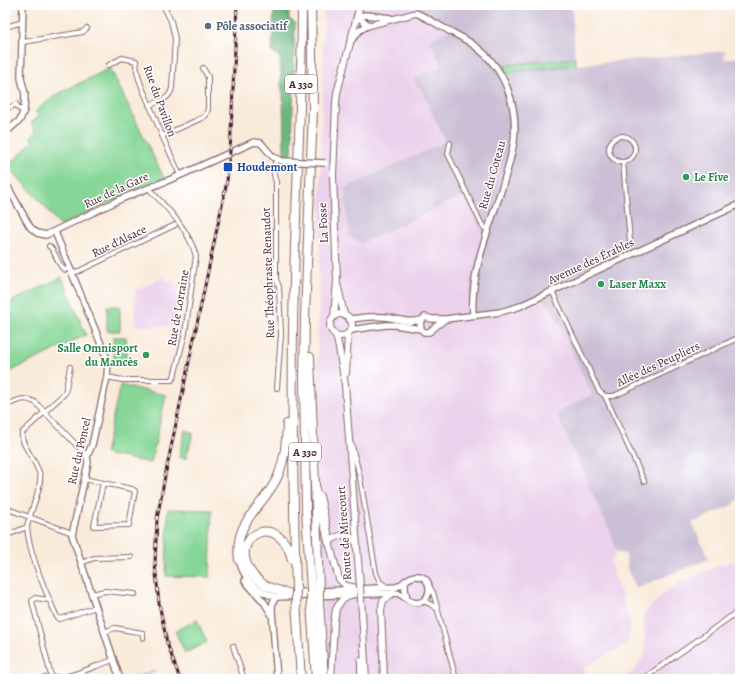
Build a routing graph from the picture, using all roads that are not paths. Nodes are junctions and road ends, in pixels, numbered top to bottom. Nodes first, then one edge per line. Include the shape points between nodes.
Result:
1 (23, 5) edge
2 (163, 5) edge
3 (302, 5) edge
4 (311, 5) edge
5 (360, 6) edge
6 (367, 15) junction
7 (357, 16) junction
8 (394, 18) junction
9 (23, 22) junction
10 (370, 25) junction
11 (5, 27) edge
12 (87, 28) dead end
13 (23, 42) junction
14 (350, 42) junction
15 (109, 65) dead end
16 (203, 68) dead end
17 (150, 105) junction
18 (11, 107) dead end
19 (24, 110) junction
20 (5, 133) edge
21 (162, 136) junction
22 (450, 143) dead end
23 (279, 160) junction
24 (623, 162) junction
25 (333, 163) junction
26 (180, 175) junction
27 (5, 182) edge
28 (150, 187) junction
29 (740, 204) edge
30 (175, 225) dead end
31 (55, 232) junction
32 (488, 232) junction
33 (630, 241) dead end
34 (49, 246) dead end
35 (70, 270) junction
36 (337, 281) junction
37 (552, 291) junction
38 (473, 315) junction
39 (306, 316) junction
40 (334, 317) junction
41 (346, 317) junction
42 (432, 319) junction
43 (446, 319) junction
44 (421, 320) junction
45 (434, 327) junction
46 (421, 329) junction
47 (349, 331) junction
48 (336, 335) junction
49 (740, 337) edge
50 (70, 367) dead end
51 (107, 377) junction
52 (345, 385) junction
53 (276, 388) dead end
54 (606, 396) junction
55 (292, 400) junction
56 (5, 406) edge
57 (45, 411) junction
58 (348, 433) junction
59 (313, 442) junction
60 (87, 456) junction
61 (84, 479) junction
62 (644, 481) dead end
63 (103, 483) junction
64 (5, 501) edge
65 (29, 516) junction
66 (27, 528) junction
67 (72, 533) junction
68 (5, 536) edge
69 (329, 542) junction
70 (356, 542) junction
71 (131, 557) dead end
72 (239, 560) joint
73 (81, 563) junction
74 (295, 571) junction
75 (244, 574) junction
76 (405, 581) junction
77 (388, 588) junction
78 (430, 588) junction
79 (315, 589) junction
80 (363, 590) junction
81 (289, 593) junction
82 (393, 593) junction
83 (91, 594) junction
84 (135, 594) dead end
85 (352, 594) junction
86 (276, 597) junction
87 (407, 599) junction
88 (49, 600) junction
89 (315, 601) junction
90 (423, 601) junction
91 (96, 607) junction
92 (272, 607) junction
93 (436, 608) junction
94 (740, 610) edge
95 (362, 613) junction
96 (273, 616) junction
97 (104, 632) junction
98 (143, 638) dead end
99 (233, 646) dead end
100 (113, 660) junction
101 (51, 676) junction
102 (119, 678) edge
103 (40, 679) edge
104 (244, 679) edge
105 (277, 679) edge
106 (301, 679) edge
107 (316, 679) edge
108 (324, 679) edge
109 (331, 679) edge
110 (361, 679) edge
111 (366, 679) edge
112 (384, 679) edge
113 (456, 679) edge
114 (643, 679) edge

1 - 9 street
2 - 17 street via 176,39 172,88 167,98
3 - 55 highway, A 330
4 - 39 highway, A 330 via 313,108
5 - 6 street
5 - 7 main road
6 - 7 street, Rue du Coteau
6 - 8 street, Rue du Coteau
7 - 10 street
7 - 14 main road
8 - 10 street, Rue du Coteau
8 - 32 street, Rue du Coteau via 416,13 469,42 490,60 506,85 514,110 515,134 512,153
9 - 11 street
9 - 13 street
10 - 14 street, Rue du Coteau via 360,30
12 - 13 street via 83,32
13 - 19 street via 21,78 25,94
14 - 25 main road via 338,93
15 - 17 street, Rue du Pavillon via 122,58 136,61 136,71
16 - 21 street via 208,77 206,115
17 - 21 street, Rue du Pavillon
18 - 19 street via 16,104 19,109
19 - 20 street via 20,120
21 - 26 street, Rue du Pavillon
22 - 32 street via 448,154 482,225
23 - 25 street, bridge
23 - 26 street, Rue de la Gare via 261,143 256,142
23 - 53 street, Rue Théophraste Renaudot via 273,166 276,182 276,279 279,287 281,334
24 - 24 street via 631,159 635,145 632,140 622,136 612,140 609,151 613,159
24 - 33 street
25 - 36 main road, La Fosse
26 - 28 street, Rue de la Gare
27 - 31 street, Rue de la Gare via 33,231 44,235
28 - 31 street, Rue de la Gare
28 - 51 street, Rue de Lorraine via 180,223 196,256 185,333 174,379 123,380
29 - 37 street, Avenue des Érables
30 - 35 street, Rue d'Alsace via 79,271
31 - 35 street, Rue du Poncel
32 - 38 street, Rue du Coteau via 475,281
34 - 35 street via 54,250 61,268
35 - 51 street, Rue du Poncel via 107,357
36 - 40 main road, La Fosse
36 - 41 main road, La Fosse
37 - 38 street, Avenue des Érables via 511,309
37 - 54 street, Allée des Peupliers via 599,391
38 - 43 street, Avenue des Érables
39 - 59 highway
39 - 79 highway, A 330 via 306,511
40 - 41 main road
40 - 48 main road via 330,325
41 - 44 street via 379,316 410,322
41 - 47 main road via 351,324
42 - 43 street, Avenue des Érables
42 - 44 street via 425,317
42 - 45 street
43 - 45 street, Avenue des Érables
44 - 46 street
45 - 46 street via 429,332
46 - 47 street via 386,325
47 - 48 main road via 344,336
47 - 52 main road, Route de Mirecourt
48 - 52 main road, Route de Mirecourt
49 - 54 street, Allée des Peupliers via 614,396
50 - 57 street via 65,393
51 - 60 street, Rue du Poncel via 92,445
52 - 58 main road, Route de Mirecourt
54 - 62 street
55 - 72 highway via 288,410 283,464 278,477 239,533
55 - 74 highway, A 330
56 - 57 street via 26,399 35,402
57 - 60 street
57 - 65 street via 23,431 22,435 40,477
58 - 70 main road, Route de Mirecourt
58 - 77 street via 357,463 377,577
59 - 69 highway via 320,499
59 - 79 highway
60 - 61 street, Rue du Poncel
61 - 63 street
61 - 67 street, Rue du Poncel
63 - 63 street via 94,526 130,525 135,491
64 - 65 street via 8,509
65 - 66 street
65 - 67 street
66 - 68 street
66 - 88 street
67 - 73 street, Rue du Poncel
69 - 70 main road via 340,535 347,535
69 - 80 main road via 340,579 346,586
70 - 95 main road, Route de Mirecourt, bridge
71 - 73 street via 94,558
72 - 75 street
73 - 83 street, Rue du Poncel
74 - 81 highway, A 330
74 - 81 highway via 287,546 279,536 264,532 254,536 247,543 245,557 254,576 265,585
75 - 86 street via 258,589
75 - 96 street via 245,581
76 - 77 street via 399,586
76 - 78 street via 419,576
76 - 87 street
77 - 80 street
78 - 90 street
78 - 93 street
79 - 89 highway, A 330, bridge
80 - 81 street
81 - 85 street
81 - 86 street
81 - 92 street
81 - 106 highway, A 330, bridge via 296,602
82 - 85 street
82 - 87 street via 399,593
82 - 112 main road via 383,601 380,610
83 - 84 street via 105,591
83 - 91 street, Rue du Poncel
85 - 109 main road via 336,609
86 - 92 street
87 - 90 street via 415,603
88 - 91 street via 60,619
88 - 101 street via 35,598 32,601
89 - 107 highway, A 330
89 - 108 highway
90 - 93 street
91 - 97 street, Rue du Poncel
92 - 96 street
93 - 113 street
94 - 114 street
95 - 110 main road
95 - 111 main road, Route de Mirecourt
96 - 105 street
97 - 98 street via 115,628 143,633
97 - 100 street, Rue du Poncel
99 - 104 street
100 - 101 street via 69,676
100 - 102 street, Rue du Poncel
101 - 103 street

